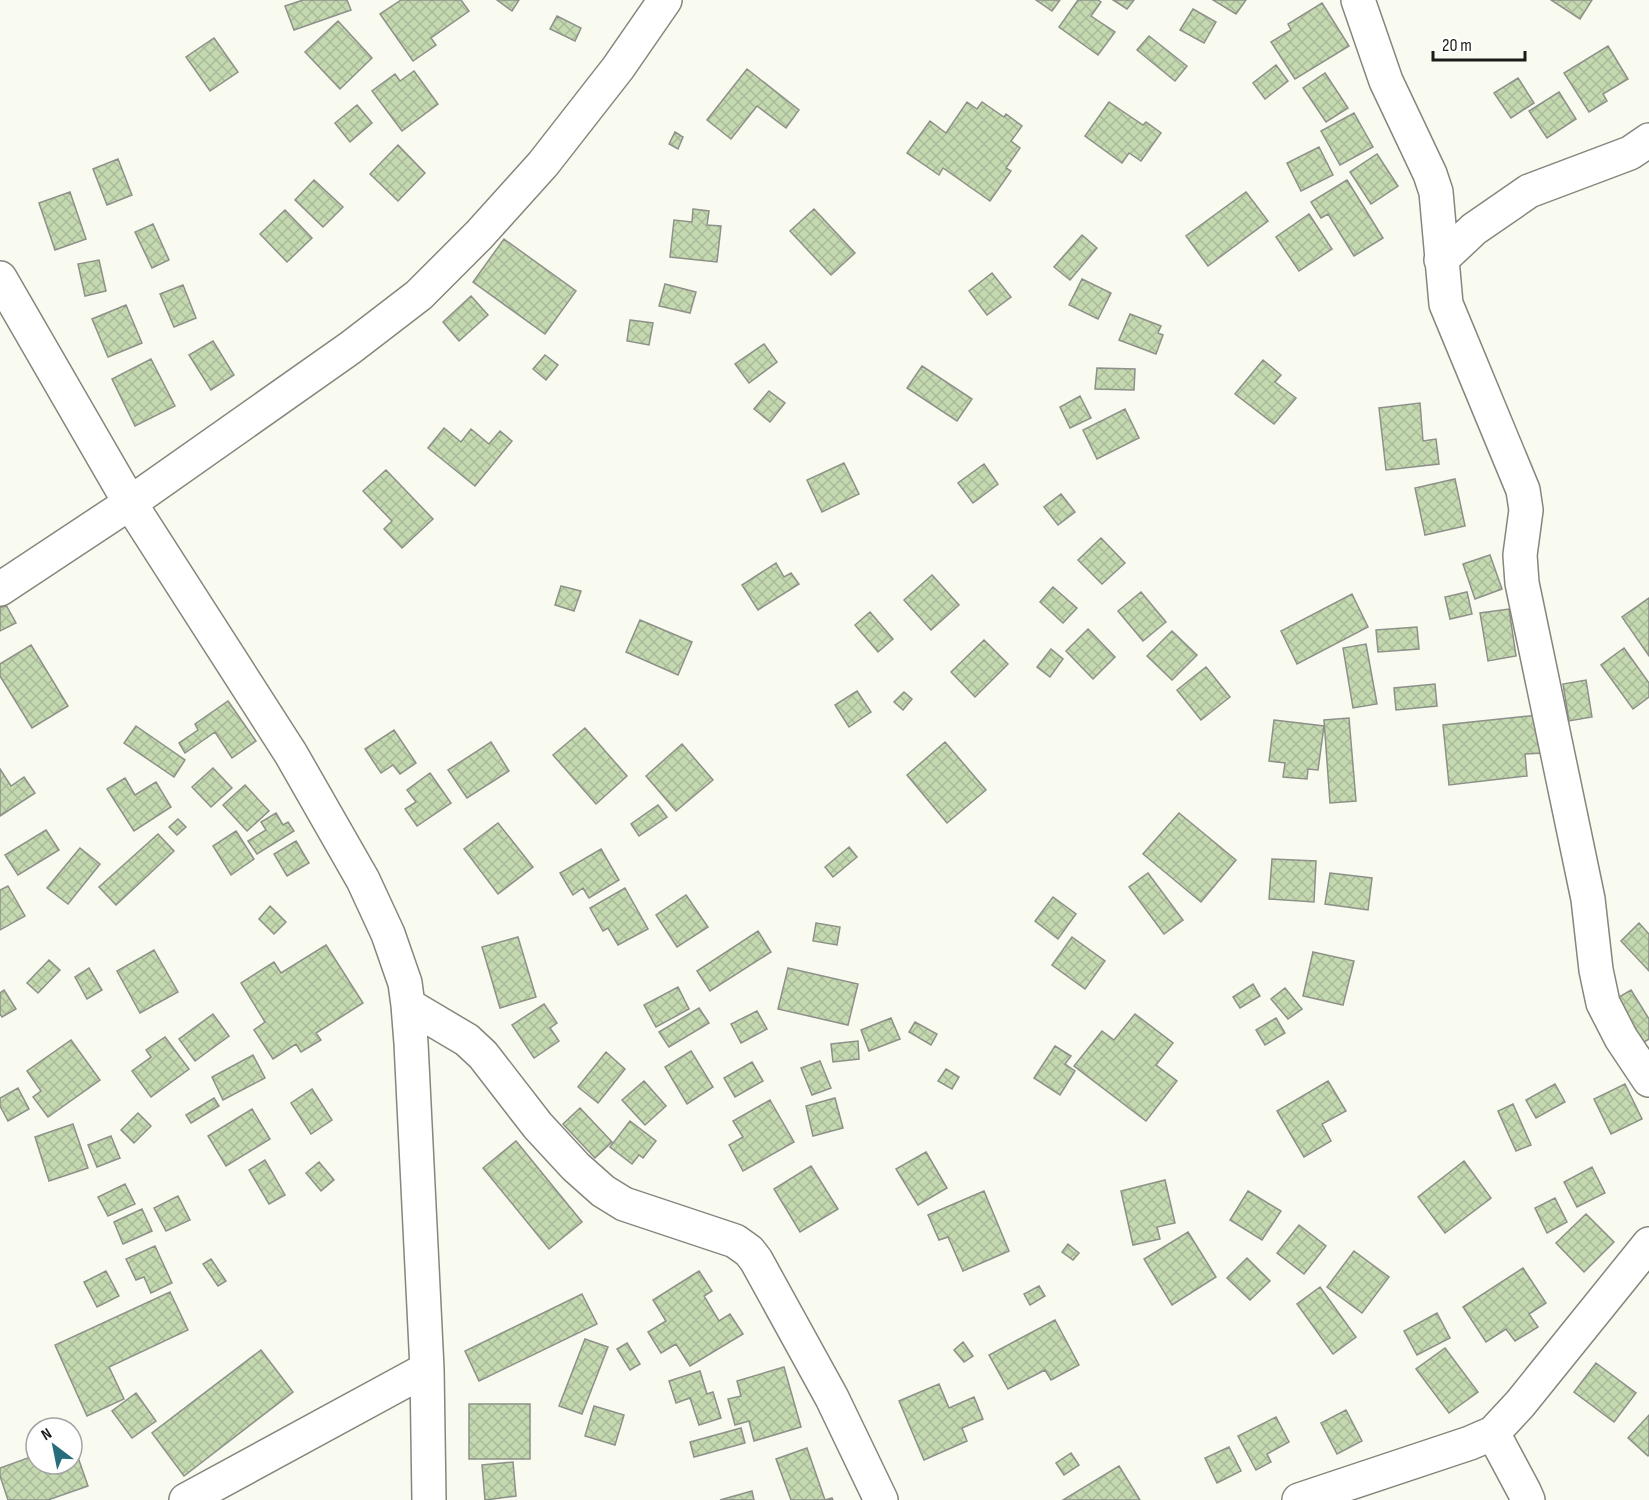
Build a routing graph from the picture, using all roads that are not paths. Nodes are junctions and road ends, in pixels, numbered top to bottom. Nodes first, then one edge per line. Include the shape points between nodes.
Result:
1 (665, 0) edge
2 (1358, 0) edge
3 (1649, 140) edge
4 (1441, 260) junction
5 (0, 278) edge
6 (130, 503) junction
7 (0, 590) edge
8 (408, 1005) junction
9 (1649, 1080) edge
10 (1649, 1244) edge
11 (427, 1369) junction
12 (1492, 1432) junction
13 (186, 1500) edge
14 (429, 1500) edge
15 (881, 1500) edge
16 (1299, 1500) edge
17 (1528, 1500) edge

1 - 6 street via 543,164 419,295
2 - 4 street via 1386,81 1436,192
3 - 4 street via 1629,153 1529,191 1474,229
4 - 9 street via 1446,304 1523,490 1526,510 1520,555 1522,584 1588,899 1604,1003
5 - 6 street
6 - 7 street
6 - 8 street via 291,754 363,880 388,934 405,983
8 - 11 street
8 - 15 street via 467,1040 483,1055 538,1126 603,1191 624,1204 735,1241 749,1251 832,1398
10 - 12 street via 1520,1404
11 - 13 street
11 - 14 street
12 - 16 street via 1470,1443
12 - 17 street

